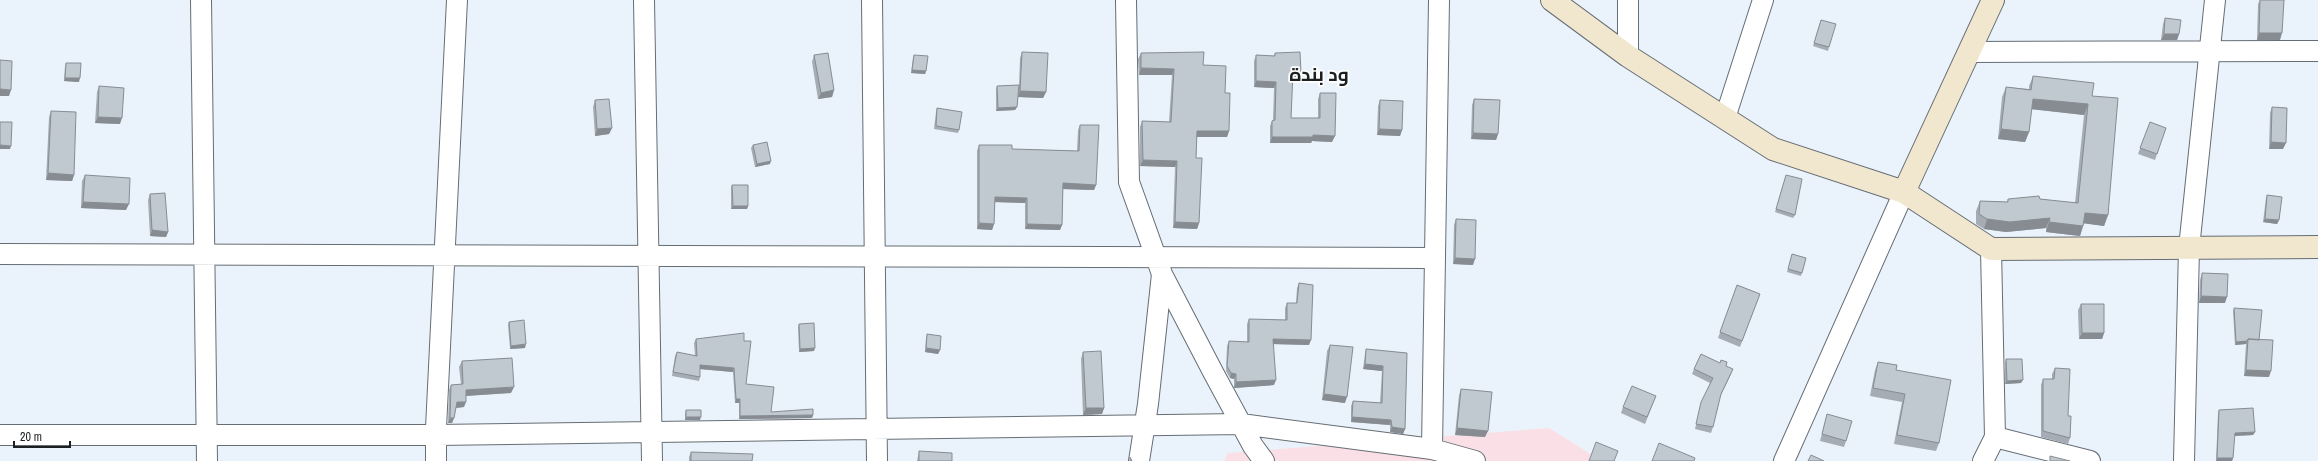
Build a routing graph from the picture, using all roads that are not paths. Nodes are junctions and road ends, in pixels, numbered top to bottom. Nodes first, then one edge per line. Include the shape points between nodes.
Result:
1 (201, 0) edge
2 (457, 0) edge
3 (644, 0) edge
4 (872, 0) edge
5 (1126, 0) edge
6 (1438, 0) edge
7 (1552, 0) edge
8 (1628, 0) edge
9 (1763, 0) edge
10 (1993, 0) edge
11 (2215, 0) edge
12 (2209, 51) junction
13 (2318, 51) edge
14 (1969, 52) junction
15 (1628, 56) junction
16 (1725, 118) junction
17 (1904, 192) junction
18 (2318, 247) edge
19 (2189, 248) junction
20 (1991, 249) junction
21 (0, 254) edge
22 (204, 255) junction
23 (444, 255) junction
24 (648, 256) junction
25 (875, 256) junction
26 (1434, 258) junction
27 (1159, 266) junction
28 (1241, 424) junction
29 (1145, 425) junction
30 (877, 429) junction
31 (651, 432) junction
32 (0, 435) edge
33 (206, 435) junction
34 (436, 435) junction
35 (1995, 436) junction
36 (1432, 449) junction
37 (207, 461) edge
38 (436, 461) edge
39 (652, 461) edge
40 (877, 461) edge
41 (1139, 461) edge
42 (1264, 461) edge
43 (1475, 461) edge
44 (1784, 461) edge
45 (1983, 461) edge
46 (2090, 461) edge
47 (2184, 461) edge

1 - 22 street
2 - 23 street
3 - 24 street
4 - 25 street
5 - 27 street via 1129,182
6 - 26 street
7 - 15 street
8 - 15 street
9 - 16 street
10 - 14 street
11 - 12 street
12 - 13 street
12 - 14 street
12 - 19 street
14 - 17 street
15 - 16 street
16 - 17 street via 1773,148
17 - 20 street
17 - 44 street
18 - 19 street
19 - 20 street
19 - 47 street
20 - 35 street
21 - 22 street
22 - 23 street
22 - 33 street
23 - 24 street
23 - 34 street
24 - 25 street
24 - 31 street
25 - 27 street
25 - 30 street
26 - 27 street
26 - 36 street
27 - 28 street
27 - 29 street
28 - 29 street
28 - 36 street
28 - 42 street
29 - 30 street
29 - 41 street
30 - 31 street
30 - 40 street
31 - 34 street
31 - 39 street
32 - 33 street
33 - 34 street
33 - 37 street
34 - 38 street
35 - 45 street
35 - 46 street
36 - 43 street

